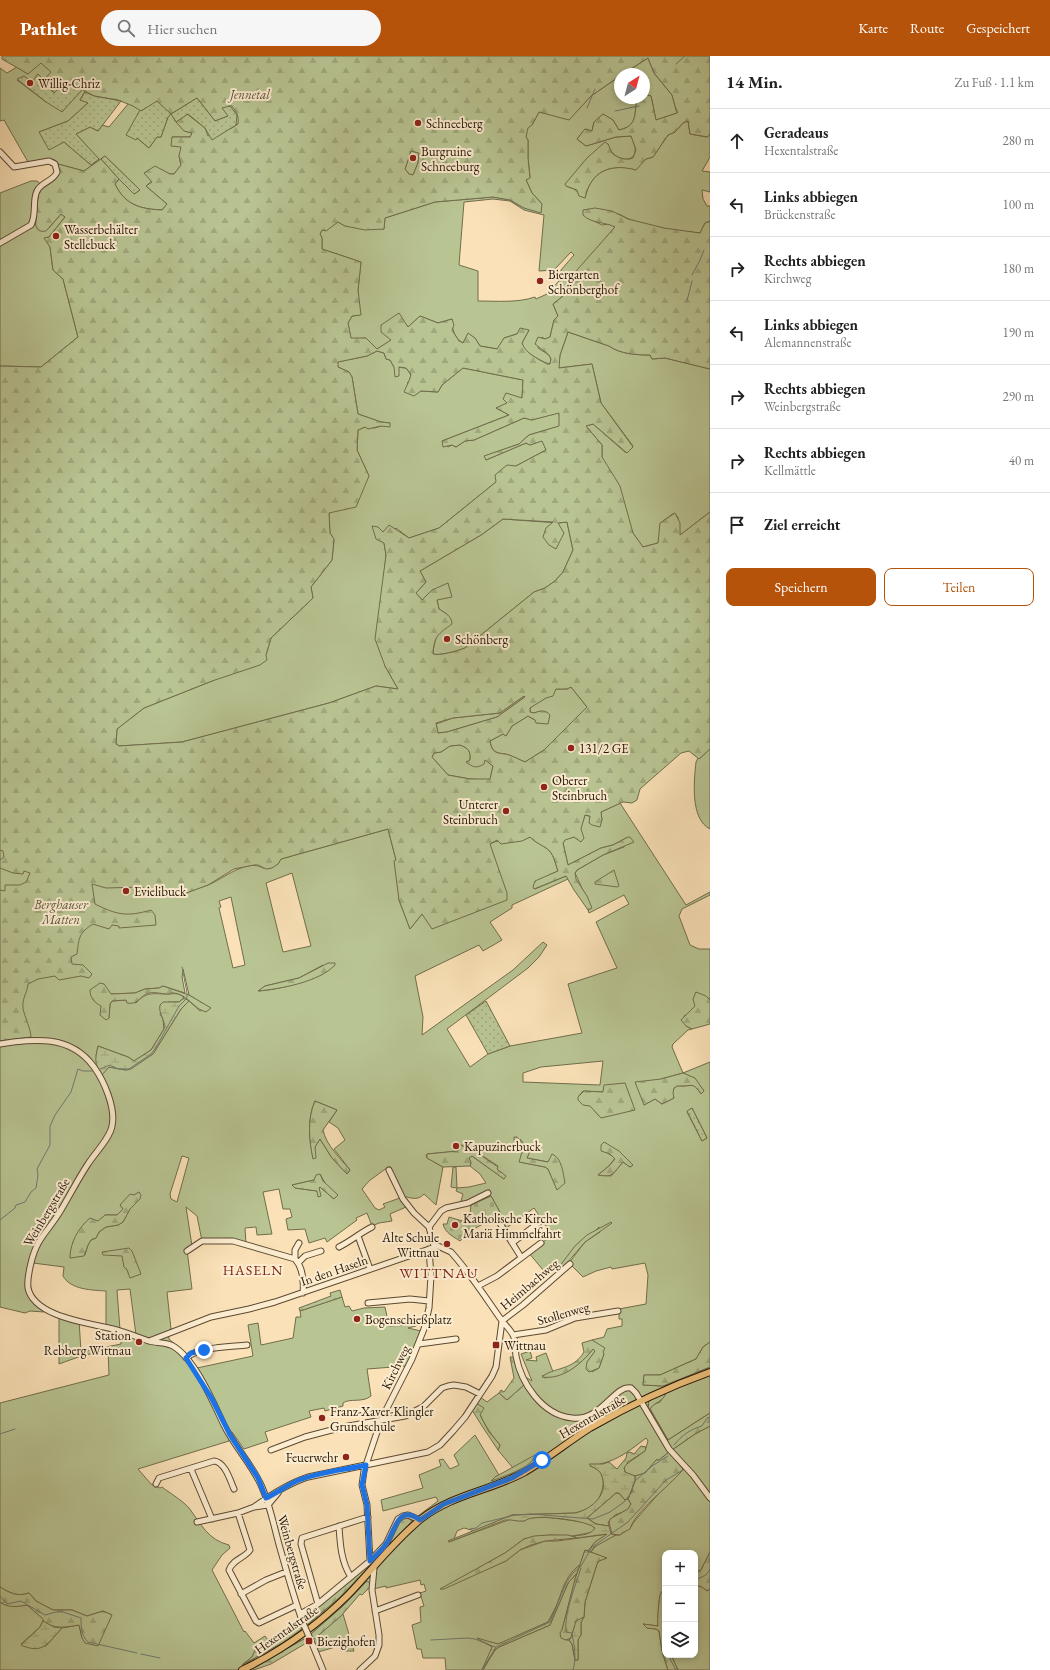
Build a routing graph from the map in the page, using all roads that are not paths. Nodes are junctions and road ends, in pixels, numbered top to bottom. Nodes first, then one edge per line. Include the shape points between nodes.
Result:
1 (0, 152) edge
2 (0, 243) edge
3 (0, 1044) edge
4 (389, 1170) dead end
5 (488, 1193) dead end
6 (496, 1217) dead end
7 (541, 1221) dead end
8 (372, 1227) dead end
9 (429, 1227) junction
10 (358, 1236) junction
11 (299, 1243) dead end
12 (512, 1243) junction
13 (540, 1243) dead end
14 (434, 1246) junction
15 (338, 1247) dead end
16 (429, 1249) junction
17 (187, 1251) dead end
18 (321, 1251) dead end
19 (521, 1257) junction
20 (297, 1261) junction
21 (570, 1264) dead end
22 (370, 1269) junction
23 (478, 1286) junction
24 (303, 1293) junction
25 (429, 1301) junction
26 (368, 1303) dead end
27 (618, 1311) dead end
28 (502, 1321) junction
29 (167, 1333) junction
30 (511, 1334) junction
31 (499, 1336) junction
32 (456, 1338) dead end
33 (149, 1341) junction
34 (169, 1344) junction
35 (247, 1344) dead end
36 (419, 1344) junction
37 (186, 1358) junction
38 (710, 1372) edge
39 (480, 1394) junction
40 (640, 1402) junction
41 (381, 1420) junction
42 (271, 1450) dead end
43 (366, 1465) junction
44 (191, 1469) junction
45 (156, 1484) dead end
46 (234, 1489) dead end
47 (278, 1492) junction
48 (266, 1498) junction
49 (710, 1498) edge
50 (268, 1505) junction
51 (254, 1507) junction
52 (238, 1513) junction
53 (368, 1517) junction
54 (212, 1519) junction
55 (420, 1520) junction
56 (197, 1522) dead end
57 (339, 1526) junction
58 (370, 1561) junction
59 (374, 1568) junction
60 (286, 1572) junction
61 (351, 1577) junction
62 (241, 1594) junction
63 (418, 1595) dead end
64 (318, 1604) junction
65 (297, 1605) junction
66 (375, 1612) junction
67 (300, 1614) junction
68 (367, 1668) edge
69 (242, 1670) edge
70 (323, 1670) edge
71 (360, 1670) edge

1 - 2 street via 14,167 49,161 55,164 57,172 36,192 35,212 30,225
3 - 33 street, Weinbergstraße via 30,1039 71,1047 93,1065 105,1085 110,1106 112,1127 56,1219 37,1243 29,1268 28,1285 34,1301 53,1313
4 - 9 street via 403,1199 414,1214
5 - 9 street via 468,1203 446,1208
6 - 12 street
7 - 12 street
8 - 10 street
9 - 14 street
10 - 15 street
10 - 22 street
11 - 20 street via 295,1250
12 - 19 street
13 - 19 street
14 - 16 street, In den Haseln
14 - 23 street via 443,1247 451,1252
16 - 22 street, In den Haseln
16 - 25 street, Kirchweg
17 - 20 street via 202,1241 233,1241
18 - 20 street
19 - 23 street via 497,1276
20 - 24 street via 304,1282
21 - 28 street, Heimbachweg
22 - 24 street, In den Haseln
23 - 28 street
24 - 29 street, In den Haseln via 211,1317
25 - 26 street via 410,1299
25 - 36 street, Kirchweg
27 - 30 street, Stollenweg via 575,1318 546,1330
28 - 30 street
28 - 31 street
29 - 33 street, In den Haseln
29 - 34 street
30 - 31 street, Stollenweg via 503,1333
30 - 40 street via 524,1381 541,1403 555,1412 572,1418 588,1417 628,1387 634,1390
31 - 39 street via 496,1367
32 - 36 street, Kirchweg
33 - 34 street, Weinbergstraße
34 - 37 street, Weinbergstraße
35 - 37 street via 204,1350 191,1353
36 - 41 street, Kirchweg
37 - 48 street, Weinbergstraße via 258,1478
38 - 40 main road, Hexentalstraße
39 - 41 street via 466,1387 448,1386 412,1413
39 - 43 street via 465,1417 440,1445 428,1452
40 - 49 street via 669,1449
40 - 55 main road, Hexentalstraße via 590,1429 525,1472 444,1504
41 - 42 street via 305,1437
41 - 43 street, Kirchweg
43 - 47 street via 308,1477
43 - 53 street, Kirchweg via 362,1485
44 - 45 street via 159,1478
44 - 46 street via 218,1461
44 - 54 street
47 - 48 street
47 - 50 street
48 - 50 street, Weinbergstraße
48 - 51 street
50 - 51 street
50 - 60 street, Weinbergstraße
51 - 52 street
52 - 54 street
52 - 62 street via 250,1550 236,1560 229,1570
53 - 57 street
53 - 58 street, Kirchweg
54 - 56 street
55 - 58 street via 408,1515 398,1519 386,1544
55 - 59 main road, Hexentalstraße
57 - 61 street via 340,1545
57 - 64 street via 305,1537 301,1541
58 - 61 street
59 - 66 street via 372,1590
59 - 69 main road, Hexentalstraße via 312,1628
60 - 62 street
60 - 65 street, Weinbergstraße
61 - 64 street
62 - 65 street via 258,1623
63 - 66 street
64 - 67 street
65 - 67 street, Weinbergstraße
66 - 68 street via 380,1635 379,1645
67 - 70 street, Weinbergstraße, bridge
68 - 71 street

